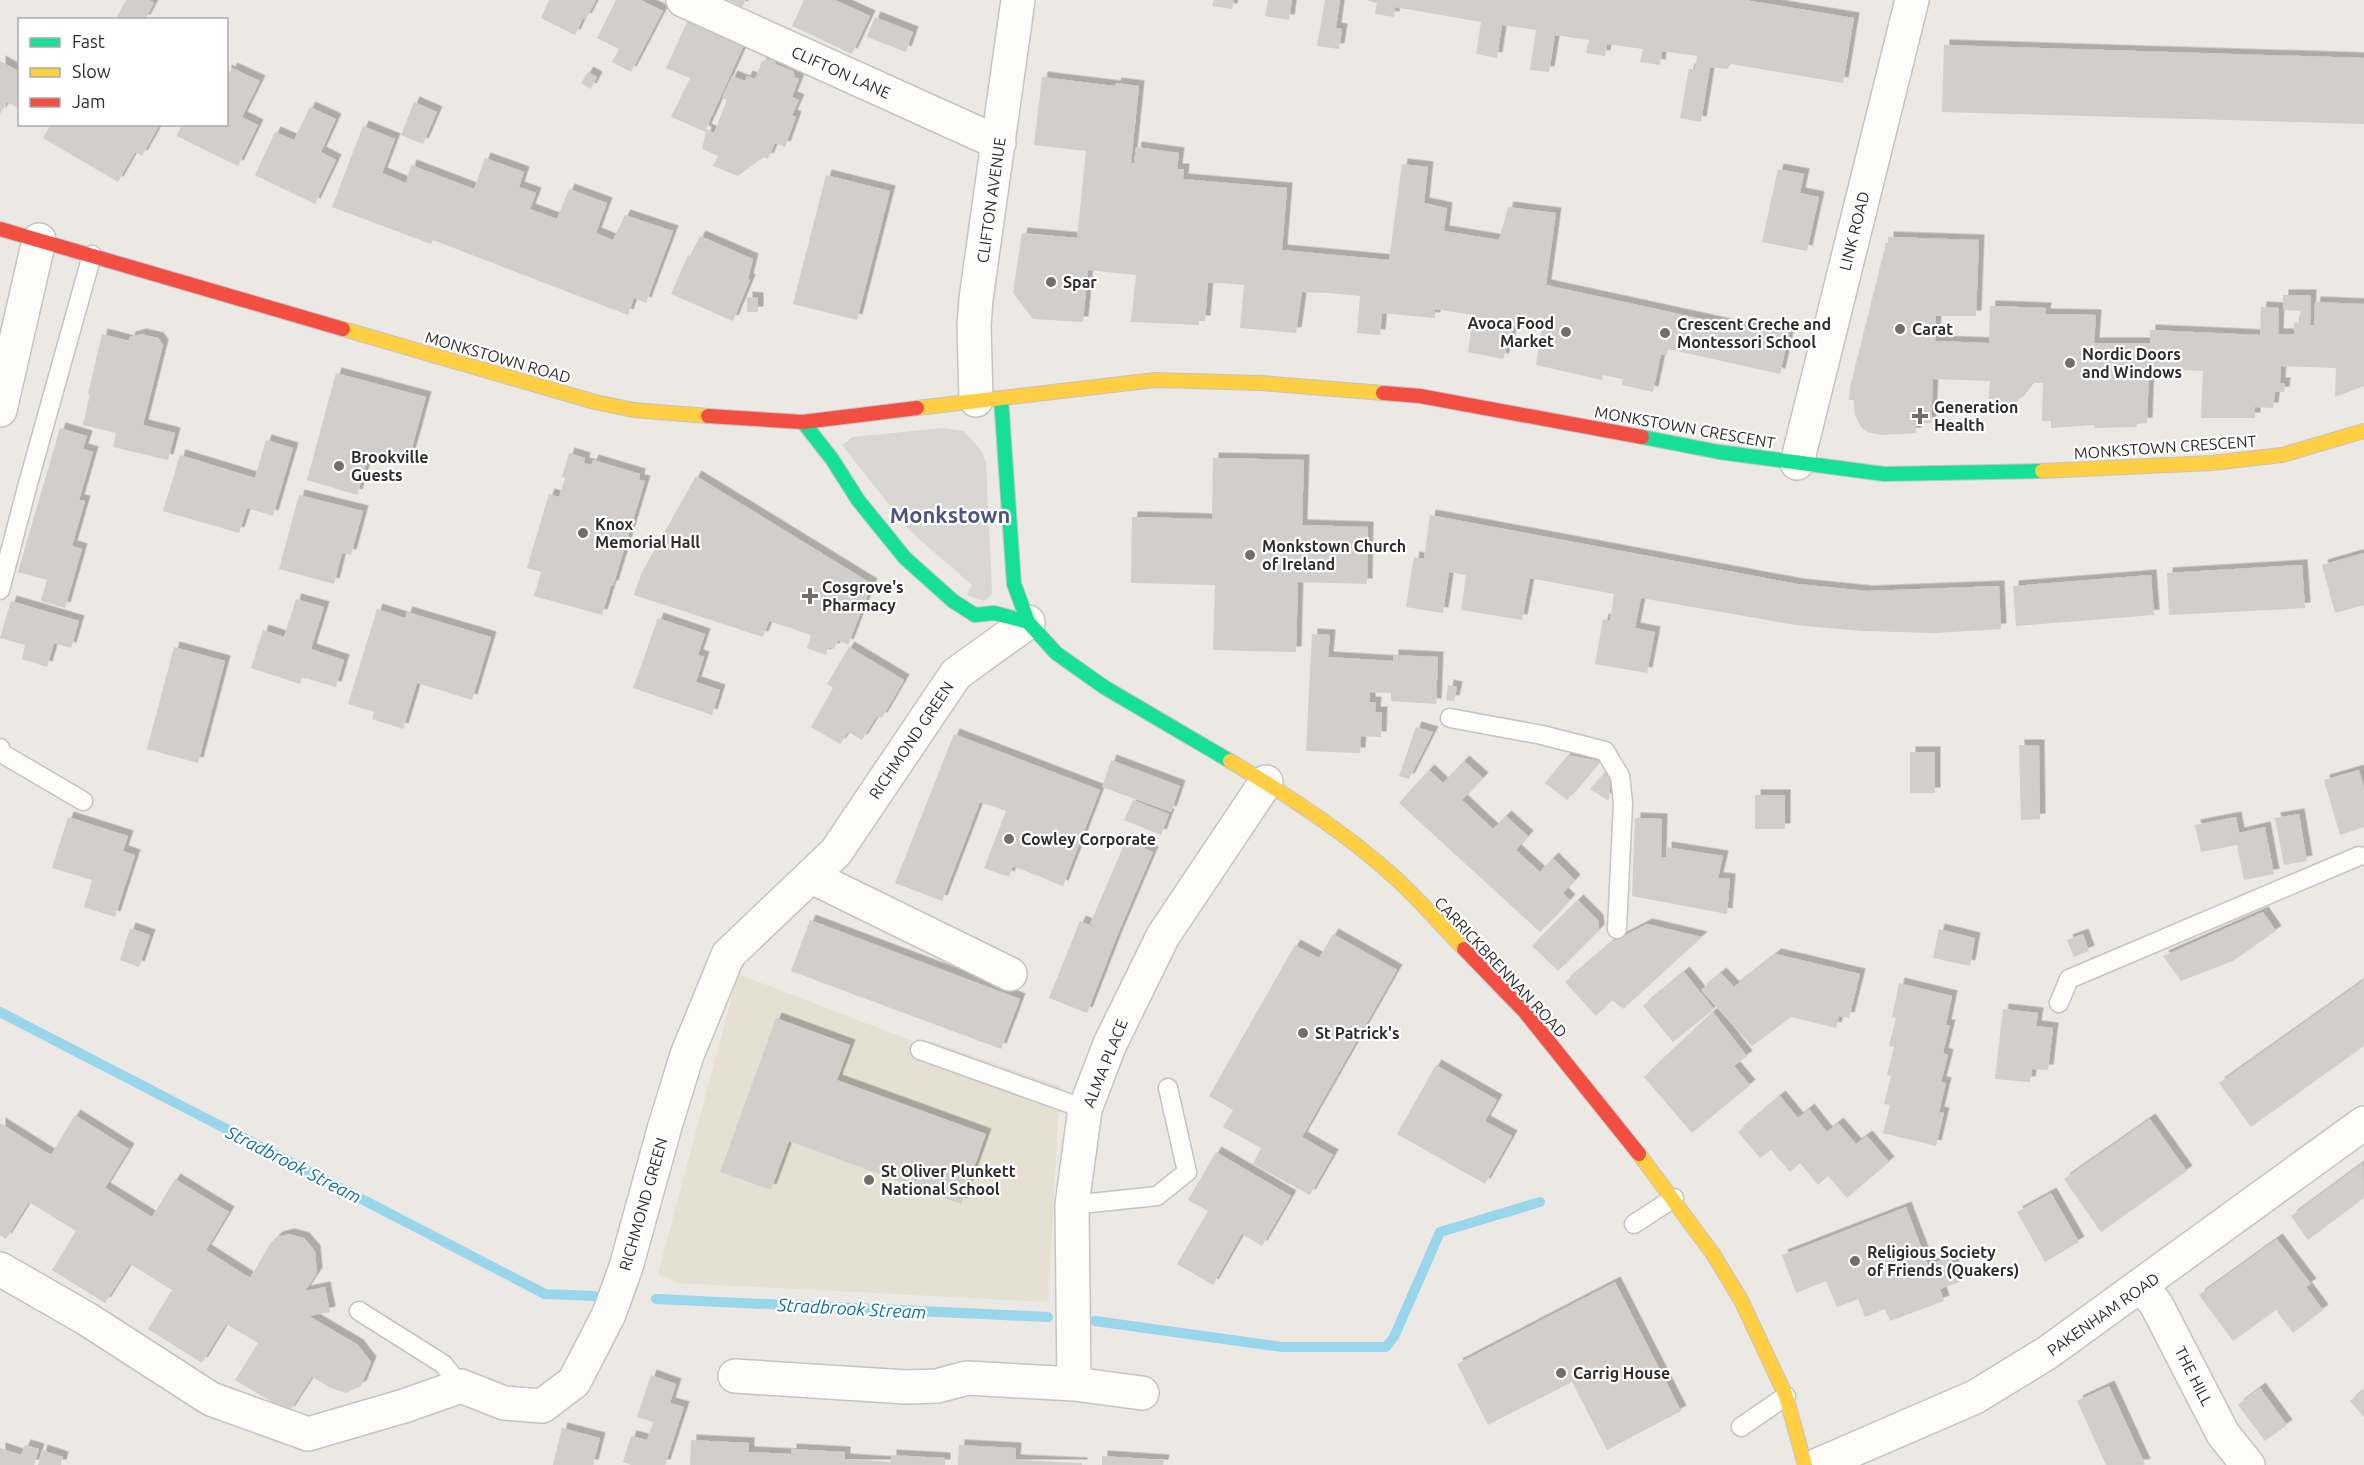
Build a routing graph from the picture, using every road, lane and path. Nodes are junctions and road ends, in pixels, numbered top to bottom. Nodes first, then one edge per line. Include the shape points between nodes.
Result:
1 (683, 0) edge
2 (1018, 0) edge
3 (1912, 0) edge
4 (999, 142) junction
5 (0, 229) edge
6 (39, 240) junction
7 (92, 255) junction
8 (988, 399) junction
9 (0, 410) edge
10 (803, 422) junction
11 (2364, 431) edge
12 (1797, 463) junction
13 (0, 590) edge
14 (1028, 622) junction
15 (1450, 717) dead end
16 (0, 748) edge
17 (1266, 782) junction
18 (83, 801) dead end
19 (2359, 856) dead end
20 (812, 877) junction
21 (1617, 929) dead end
22 (1010, 974) dead end
23 (2059, 1003) dead end
24 (920, 1050) dead end
25 (1168, 1088) dead end
26 (1085, 1109) junction
27 (2364, 1123) edge
28 (1674, 1198) junction
29 (1072, 1205) junction
30 (1634, 1224) dead end
31 (0, 1269) edge
32 (2142, 1287) junction
33 (359, 1311) dead end
34 (735, 1376) dead end
35 (1074, 1384) junction
36 (461, 1386) junction
37 (1142, 1393) dead end
38 (1786, 1396) junction
39 (1741, 1426) dead end
40 (1805, 1465) edge
41 (1818, 1465) edge
42 (2248, 1465) edge

1 - 4 street, CLIFTON LANE
2 - 4 street, CLIFTON AVENUE
3 - 12 street, LINK ROAD
4 - 8 street, CLIFTON AVENUE via 976,308
5 - 6 main road, MONKSTOWN ROAD
6 - 7 main road, MONKSTOWN ROAD
6 - 9 street
7 - 10 main road, MONKSTOWN ROAD via 595,402 667,414
7 - 13 lane
8 - 10 main road, MONKSTOWN ROAD
8 - 12 main road, MONKSTOWN CRESCENT via 1155,380 1358,389 1420,396
8 - 14 main road, CARRICKBRENNAN ROAD via 1005,437 1014,584
10 - 14 main road via 905,558 953,601 975,615 994,614
11 - 12 main road, MONKSTOWN CRESCENT via 2282,455 2130,468 1884,474
14 - 17 main road, CARRICKBRENNAN ROAD via 1056,653 1104,687
14 - 20 street, RICHMOND GREEN via 956,674 836,852
15 - 21 lane via 1605,752 1620,776 1623,803
16 - 18 lane via 3,754
17 - 26 street, ALMA PLACE via 1163,936 1110,1044
17 - 28 main road, CARRICKBRENNAN ROAD via 1391,874 1446,929 1525,1012
19 - 23 lane via 2070,979
20 - 22 street
20 - 36 street, RICHMOND GREEN via 728,956 687,1054 626,1267 609,1314 574,1382 542,1406 504,1403
24 - 26 lane
25 - 29 lane via 1187,1172 1157,1196
26 - 29 street, ALMA PLACE
27 - 32 street, PAKENHAM ROAD
28 - 30 lane
28 - 38 main road, CARRICKBRENNAN ROAD via 1741,1300
29 - 35 street, ALMA PLACE
31 - 36 street via 87,1318 211,1399 308,1434
32 - 41 street, PAKENHAM ROAD via 2048,1353 1975,1397
32 - 42 street, THE HILL via 2156,1304 2223,1434
33 - 36 lane via 443,1364
34 - 35 street via 906,1388 937,1386 967,1378
35 - 37 street
38 - 39 lane
38 - 40 main road, CARRICKBRENNAN ROAD

